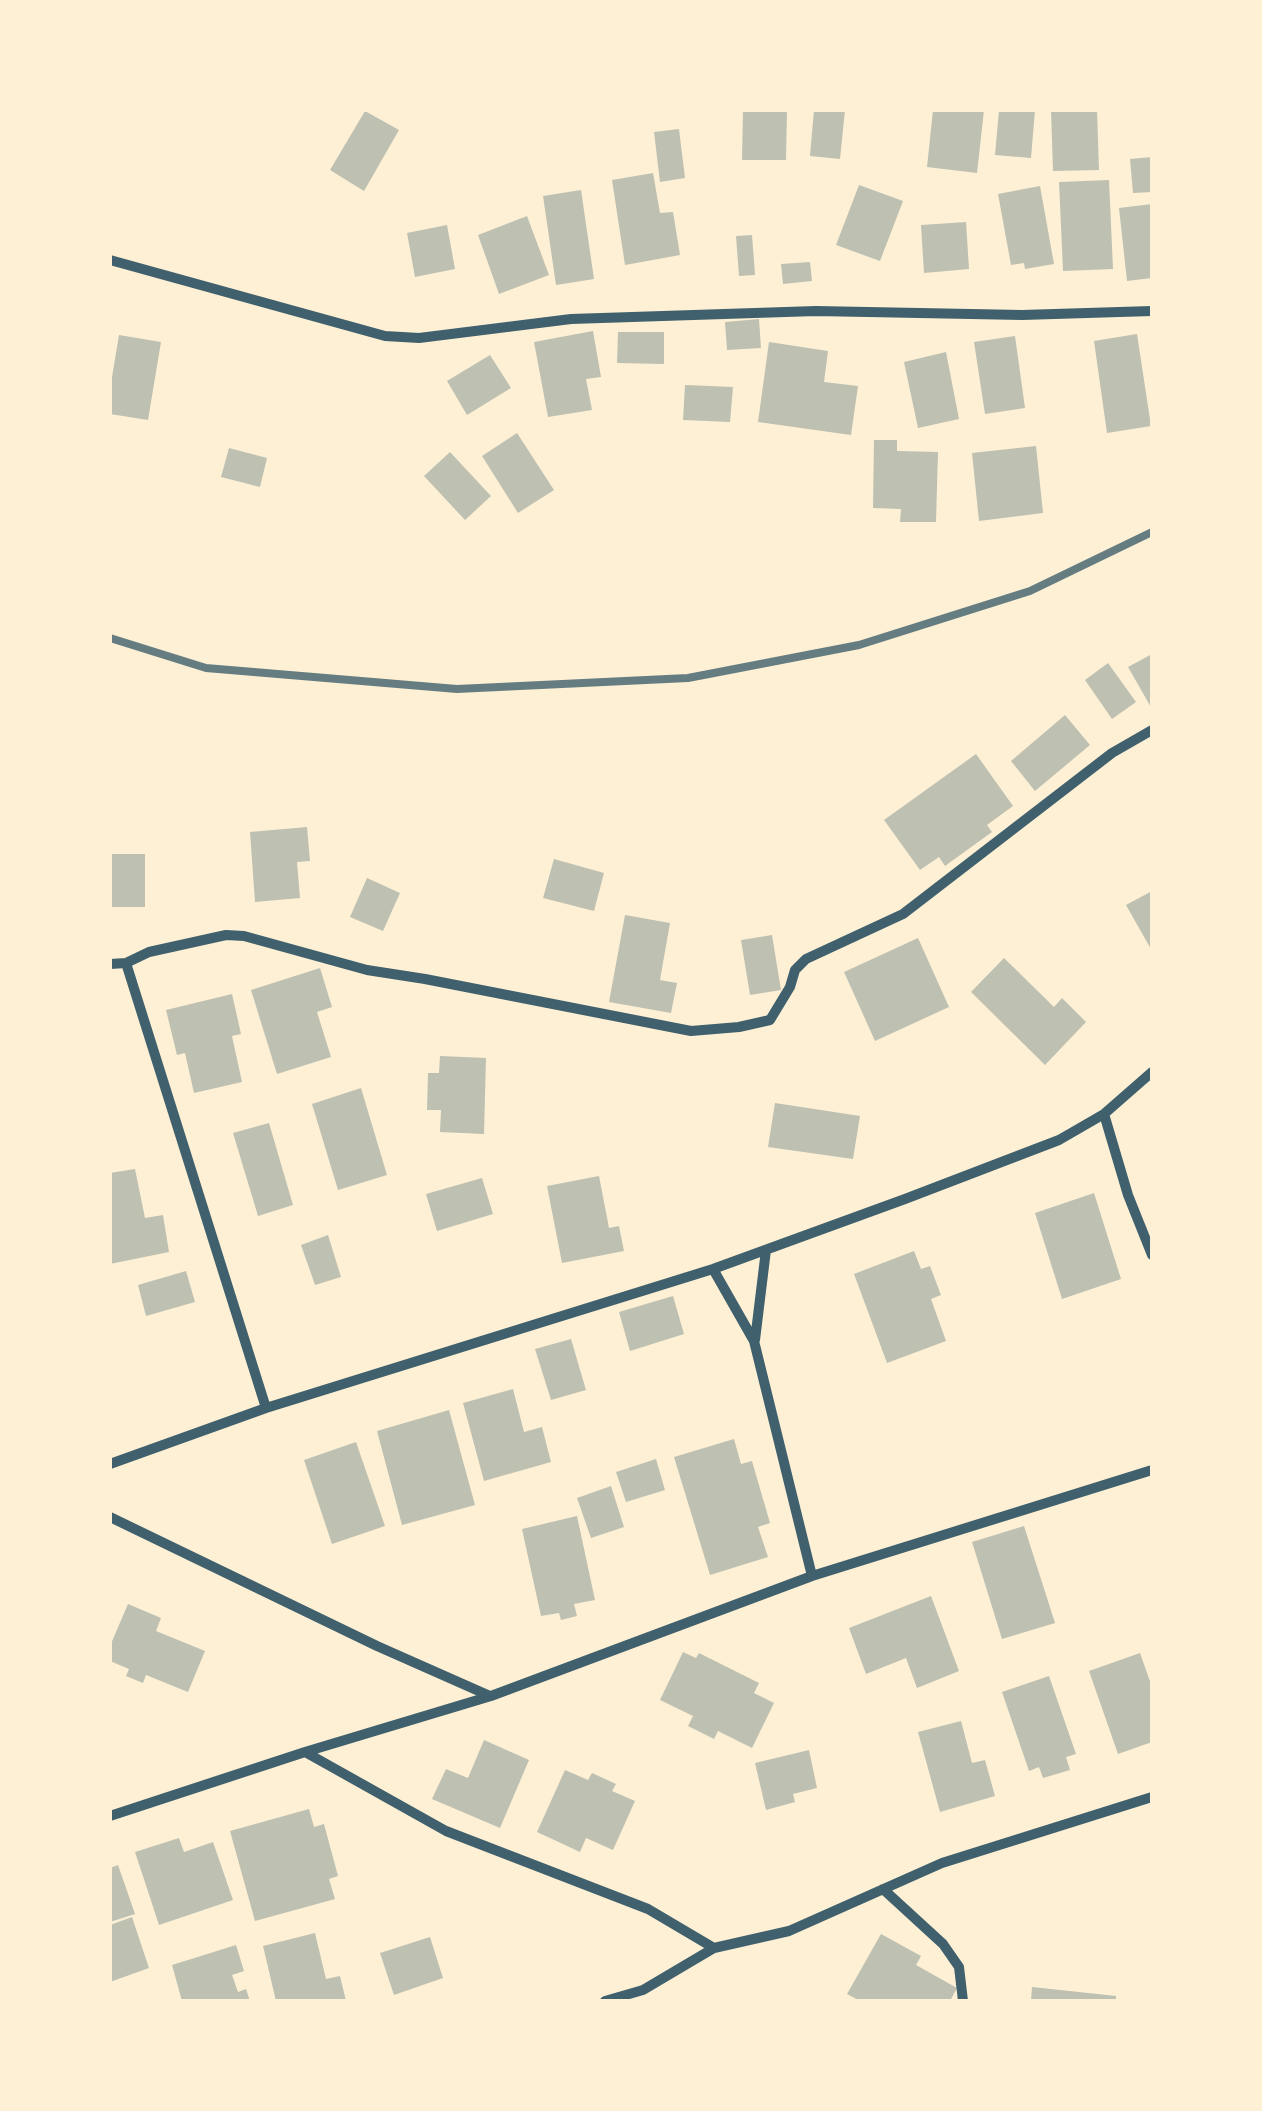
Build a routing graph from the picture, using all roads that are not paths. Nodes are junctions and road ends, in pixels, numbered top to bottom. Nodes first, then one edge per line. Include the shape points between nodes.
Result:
1 (110, 260) edge
2 (1152, 311) edge
3 (1152, 730) edge
4 (110, 964) edge
5 (126, 964) junction
6 (1152, 1072) edge
7 (1104, 1114) junction
8 (766, 1250) junction
9 (1152, 1255) edge
10 (713, 1270) junction
11 (754, 1341) junction
12 (266, 1408) junction
13 (110, 1464) edge
14 (1152, 1470) edge
15 (110, 1517) edge
16 (812, 1576) junction
17 (491, 1696) junction
18 (305, 1752) junction
19 (1152, 1797) edge
20 (110, 1816) edge
21 (883, 1889) junction
22 (714, 1948) junction
23 (605, 2001) edge
24 (963, 2001) edge

1 - 2 street via 386,336 419,338 590,318
3 - 5 street via 1112,753 903,914 806,958 770,1020 739,1028 691,1032 367,970 244,936 149,952
4 - 5 street
5 - 12 street
6 - 7 street
7 - 8 street via 1059,1140
7 - 9 street
8 - 10 street
8 - 11 street
10 - 11 street
10 - 12 street
11 - 16 street
12 - 13 street
14 - 16 street
15 - 17 street
16 - 17 street
17 - 18 street
18 - 20 street
18 - 22 street via 446,1831 648,1909
19 - 21 street via 942,1863
21 - 22 street via 789,1931
21 - 24 street via 943,1944 959,1967
22 - 23 street via 643,1990

